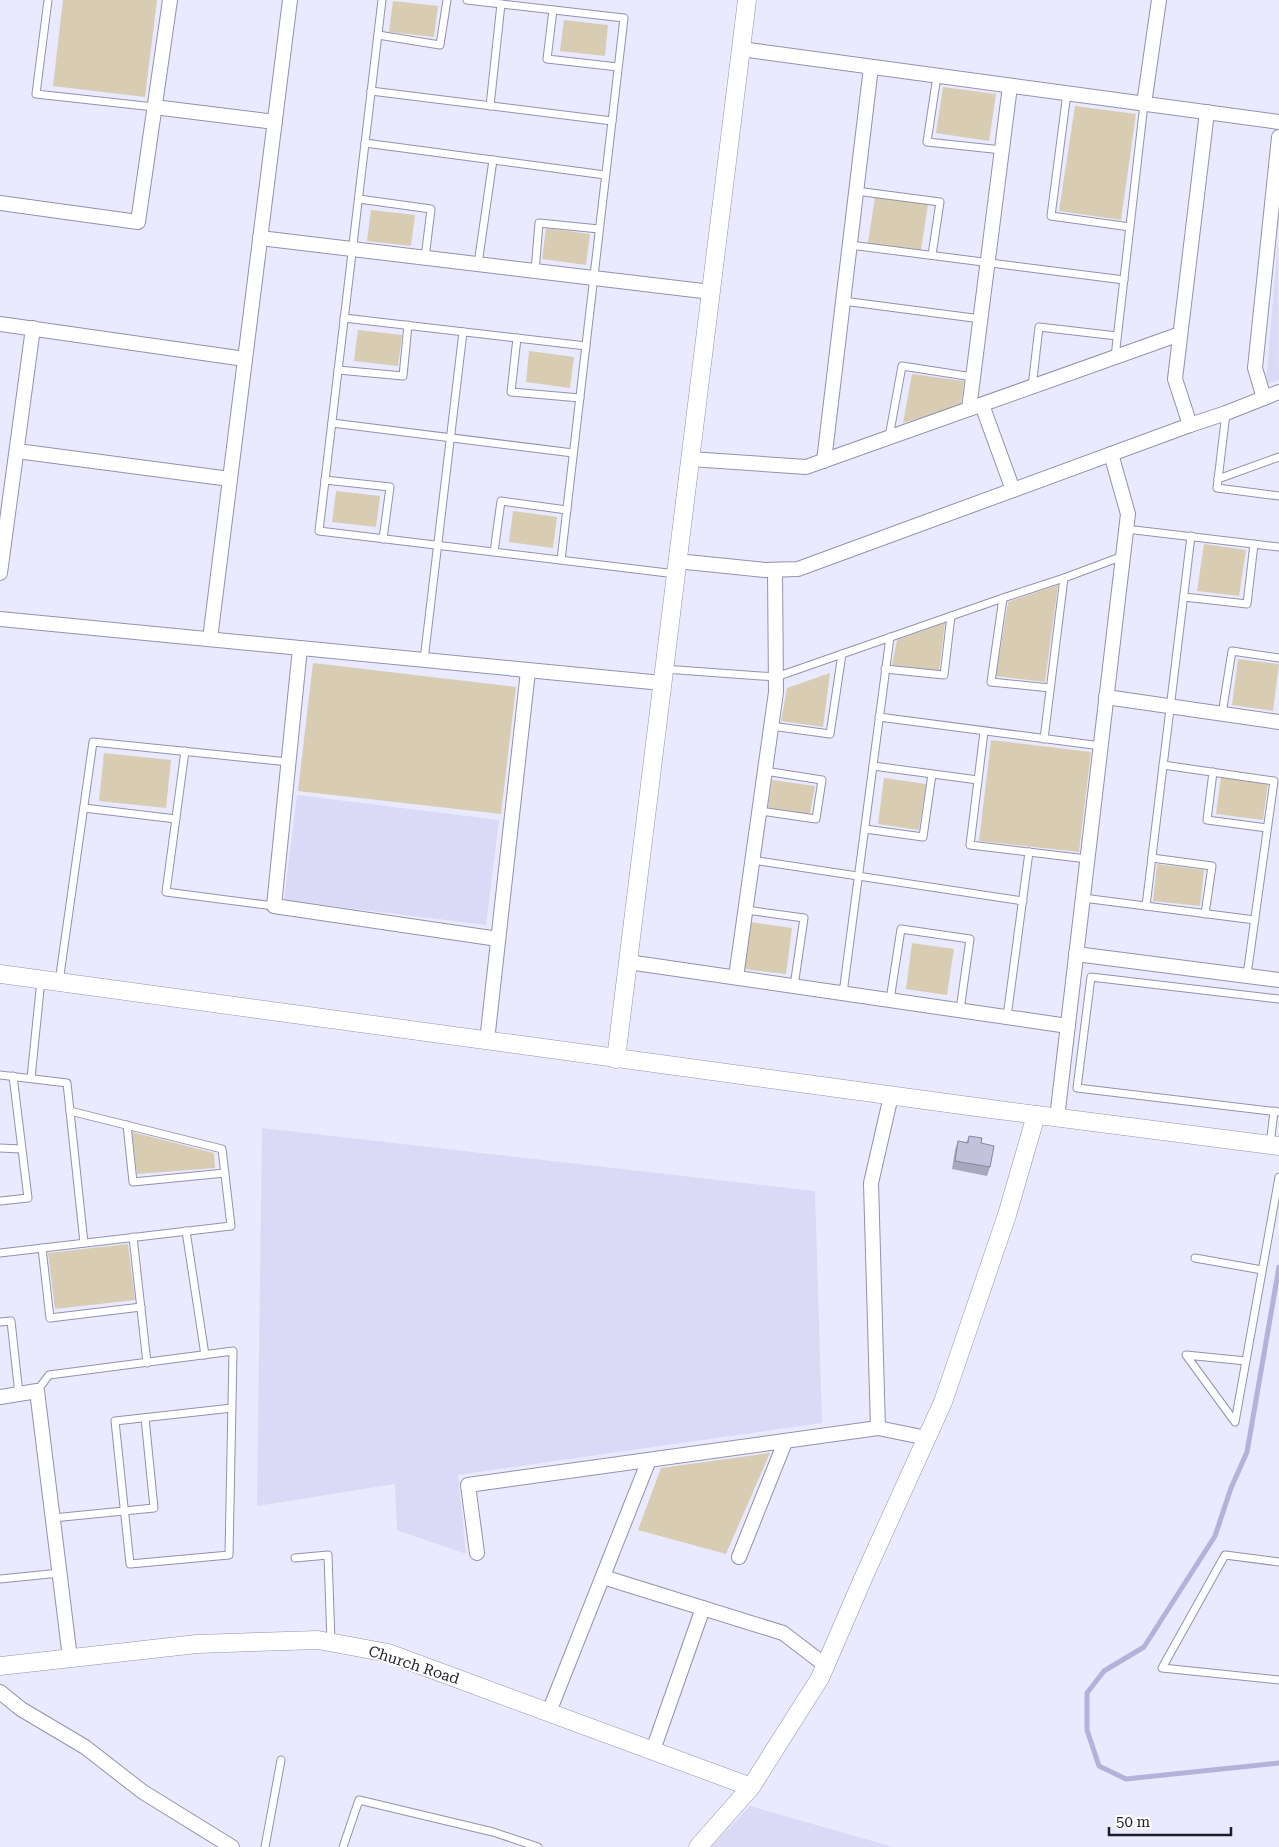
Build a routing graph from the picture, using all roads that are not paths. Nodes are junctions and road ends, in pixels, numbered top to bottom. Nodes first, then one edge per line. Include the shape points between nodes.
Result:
1 (48, 0) edge
2 (170, 0) edge
3 (290, 0) edge
4 (382, 0) edge
5 (447, 0) edge
6 (467, 0) edge
7 (747, 0) edge
8 (1159, 0) edge
9 (501, 4) junction
10 (553, 10) junction
11 (378, 35) junction
12 (740, 49) junction
13 (618, 66) junction
14 (871, 67) junction
15 (936, 76) junction
16 (1010, 86) junction
17 (371, 91) junction
18 (1067, 93) junction
19 (1144, 104) junction
20 (490, 106) junction
21 (154, 107) junction
22 (1207, 112) junction
23 (612, 121) junction
24 (275, 122) junction
25 (1279, 122) edge
26 (1279, 137) edge
27 (365, 143) junction
28 (1002, 150) junction
29 (493, 160) junction
30 (605, 175) junction
31 (856, 191) junction
32 (359, 199) junction
33 (0, 204) edge
34 (1130, 227) junction
35 (599, 229) junction
36 (260, 238) junction
37 (850, 245) junction
38 (353, 249) junction
39 (932, 256) junction
40 (425, 258) junction
41 (988, 263) junction
42 (478, 264) junction
43 (535, 271) junction
44 (594, 278) junction
45 (1124, 280) junction
46 (710, 292) junction
47 (843, 300) junction
48 (344, 318) junction
49 (981, 319) junction
50 (0, 324) edge
51 (408, 326) junction
52 (33, 328) junction
53 (463, 332) junction
54 (1180, 334) junction
55 (1117, 336) junction
56 (517, 338) junction
57 (586, 346) junction
58 (1115, 357) junction
59 (245, 359) junction
60 (338, 370) junction
61 (973, 377) junction
62 (1032, 387) junction
63 (1279, 392) edge
64 (580, 398) junction
65 (1264, 398) junction
66 (976, 407) junction
67 (1226, 413) junction
68 (332, 424) junction
69 (1190, 425) junction
70 (451, 438) junction
71 (888, 438) junction
72 (17, 451) junction
73 (573, 454) junction
74 (1111, 454) junction
75 (1279, 457) edge
76 (690, 459) junction
77 (824, 461) junction
78 (230, 479) junction
79 (1218, 479) junction
80 (325, 480) junction
81 (1013, 490) junction
82 (1279, 496) edge
83 (567, 510) junction
84 (1126, 529) junction
85 (3, 530) edge
86 (1191, 536) junction
87 (383, 539) junction
88 (1254, 544) junction
89 (438, 546) junction
90 (1279, 547) edge
91 (494, 552) junction
92 (1123, 556) junction
93 (561, 560) junction
94 (677, 568) junction
95 (775, 570) junction
96 (0, 573) edge
97 (1064, 578) junction
98 (1184, 597) junction
99 (1003, 598) junction
100 (951, 616) junction
101 (0, 619) edge
102 (890, 637) junction
103 (210, 639) junction
104 (300, 648) junction
105 (842, 654) junction
106 (1279, 658) edge
107 (424, 660) junction
108 (886, 669) junction
109 (528, 670) junction
110 (663, 676) junction
111 (776, 677) junction
112 (1050, 688) junction
113 (1106, 697) junction
114 (1170, 706) junction
115 (1222, 714) junction
116 (879, 717) junction
117 (1279, 722) edge
118 (771, 726) junction
119 (984, 732) junction
120 (1044, 739) junction
121 (1101, 746) junction
122 (185, 751) junction
123 (289, 762) junction
124 (1163, 765) junction
125 (873, 766) junction
126 (765, 771) junction
127 (1213, 772) junction
128 (932, 774) junction
129 (978, 780) junction
130 (84, 808) junction
131 (760, 810) junction
132 (176, 819) junction
133 (1267, 828) junction
134 (865, 829) junction
135 (1029, 852) junction
136 (1152, 858) junction
137 (1087, 859) junction
138 (752, 860) junction
139 (858, 876) junction
140 (1083, 898) junction
141 (1023, 901) junction
142 (274, 906) junction
143 (1146, 906) junction
144 (746, 910) junction
145 (1205, 914) junction
146 (1255, 920) junction
147 (498, 939) junction
148 (1076, 954) junction
149 (628, 962) junction
150 (0, 974) edge
151 (1247, 976) junction
152 (736, 977) junction
153 (41, 980) junction
154 (1279, 980) edge
155 (59, 983) junction
156 (794, 986) junction
157 (843, 993) junction
158 (1279, 999) edge
159 (890, 1000) junction
160 (960, 1010) junction
161 (1007, 1017) junction
162 (1068, 1026) junction
163 (487, 1041) junction
164 (616, 1059) junction
165 (0, 1075) edge
166 (13, 1076) junction
167 (31, 1078) junction
168 (891, 1096) junction
169 (70, 1111) junction
170 (1277, 1112) edge
171 (1036, 1115) junction
172 (1056, 1118) junction
173 (127, 1125) junction
174 (1274, 1146) edge
175 (0, 1148) edge
176 (21, 1149) junction
177 (225, 1173) junction
178 (1279, 1177) edge
179 (0, 1201) edge
180 (186, 1231) junction
181 (133, 1238) junction
182 (84, 1243) junction
183 (42, 1248) junction
184 (0, 1253) edge
185 (1194, 1258) dead end
186 (1262, 1270) junction
187 (141, 1307) junction
188 (0, 1322) edge
189 (205, 1355) junction
190 (1246, 1361) junction
191 (147, 1362) junction
192 (37, 1391) junction
193 (19, 1394) junction
194 (0, 1397) edge
195 (232, 1408) junction
196 (145, 1418) junction
197 (878, 1428) junction
198 (927, 1438) junction
199 (785, 1442) junction
200 (649, 1460) junction
201 (125, 1511) junction
202 (53, 1518) junction
203 (477, 1553) dead end
204 (739, 1557) dead end
205 (295, 1558) dead end
206 (1279, 1562) edge
207 (60, 1574) junction
208 (603, 1577) junction
209 (0, 1579) edge
210 (703, 1608) junction
211 (331, 1642) junction
212 (70, 1658) junction
213 (825, 1665) junction
214 (0, 1666) edge
215 (1279, 1680) edge
216 (0, 1692) edge
217 (549, 1712) junction
218 (652, 1750) junction
219 (281, 1760) dead end
220 (752, 1787) junction
221 (233, 1847) edge
222 (265, 1847) edge
223 (343, 1847) edge
224 (538, 1847) edge
225 (698, 1847) edge

1 - 21 lane via 36,94
2 - 21 street
3 - 24 street
4 - 11 lane
5 - 11 lane via 440,45
6 - 9 lane
7 - 12 street
8 - 19 street
9 - 10 lane
9 - 20 lane
10 - 13 lane via 624,18
10 - 13 lane via 547,59
11 - 17 lane
12 - 14 street
12 - 46 street
13 - 23 lane
14 - 15 street
14 - 31 street
15 - 16 street
15 - 28 lane via 927,142
16 - 18 street
16 - 28 street
17 - 20 lane
17 - 27 lane
18 - 19 street
18 - 34 lane via 1051,216
19 - 22 street
19 - 34 lane
20 - 23 lane
21 - 24 street
21 - 33 street via 138,222
22 - 25 street
22 - 54 street
23 - 30 lane
24 - 36 street
26 - 65 street via 1255,368
27 - 29 lane
27 - 32 lane
28 - 41 street
29 - 30 lane
29 - 42 lane
30 - 35 lane
31 - 37 street
31 - 39 lane via 940,202
32 - 38 lane
32 - 40 lane via 431,209
34 - 45 lane
35 - 43 lane via 539,223
35 - 44 lane
36 - 38 street
36 - 59 street
37 - 39 lane
37 - 47 street
38 - 40 street
38 - 48 lane
39 - 41 lane
40 - 42 street
41 - 45 lane
41 - 49 street
42 - 43 street
43 - 44 street
44 - 46 street
44 - 57 lane
45 - 55 lane
46 - 76 street
47 - 49 lane
47 - 77 street
48 - 51 lane
48 - 60 lane
49 - 61 street
50 - 52 street
51 - 53 lane
51 - 60 lane via 403,376
52 - 59 street
52 - 72 street
53 - 56 lane
53 - 70 lane
54 - 58 street
54 - 69 street via 1175,379
55 - 58 lane
55 - 62 lane via 1039,327
56 - 57 lane
56 - 64 lane via 512,392
57 - 64 lane
58 - 62 street
59 - 78 street
60 - 68 lane
61 - 66 street
61 - 71 lane via 902,366
62 - 66 street
63 - 65 street
64 - 73 lane
65 - 67 street
66 - 71 street
66 - 81 street
67 - 69 street
67 - 79 lane
68 - 70 lane
68 - 80 lane
69 - 74 street
70 - 73 lane
70 - 89 lane
71 - 77 street
72 - 78 street
72 - 85 street
73 - 83 lane
74 - 81 street
74 - 84 street via 1128,514
75 - 79 lane
76 - 77 street via 806,467
76 - 94 street
78 - 103 street
79 - 82 lane via 1217,488
80 - 87 lane via 319,531
80 - 87 lane via 390,488
81 - 95 street via 798,569
83 - 91 lane via 501,501
83 - 93 lane
84 - 86 lane
84 - 92 street
85 - 96 street
86 - 88 lane
86 - 98 lane
87 - 89 lane
88 - 90 lane
88 - 98 lane via 1247,604
89 - 91 lane
89 - 107 lane
91 - 93 lane
92 - 97 lane
92 - 113 street
93 - 94 lane
94 - 95 street
94 - 110 street
95 - 111 street
97 - 99 lane
97 - 112 lane
98 - 114 lane
99 - 100 lane
99 - 112 lane via 991,682
100 - 102 lane
100 - 108 lane via 944,676
101 - 103 street
102 - 105 lane
102 - 108 lane
103 - 104 street
104 - 107 street
104 - 123 street
105 - 111 lane
105 - 118 lane via 830,734
106 - 115 lane via 1232,651
107 - 109 street
108 - 116 lane
109 - 110 street
109 - 147 street
110 - 111 lane
110 - 149 street
111 - 118 street
112 - 120 lane
113 - 114 street
113 - 121 street
114 - 115 street
114 - 124 lane
115 - 117 street
116 - 119 lane
116 - 125 lane
118 - 126 street
119 - 120 lane
119 - 129 lane
120 - 121 lane
121 - 137 street
122 - 123 lane
122 - 130 lane via 93,742
122 - 132 lane
123 - 142 street
124 - 127 lane
124 - 136 lane
125 - 128 lane
125 - 134 lane
126 - 131 street
126 - 131 lane via 822,780 816,819
127 - 133 lane via 1207,820
127 - 133 lane via 1274,781
128 - 129 lane
128 - 134 lane via 923,837
129 - 135 lane via 970,845
130 - 132 lane
130 - 155 lane
131 - 138 street
132 - 142 lane via 166,892
133 - 146 lane
134 - 139 lane
135 - 137 lane
135 - 141 lane
136 - 143 lane
136 - 145 lane via 1212,866
137 - 140 street
138 - 139 lane
138 - 144 street
139 - 141 lane
139 - 157 lane
140 - 143 lane
140 - 148 street
141 - 161 lane
142 - 147 street
143 - 145 lane
144 - 152 street
144 - 156 lane via 804,918
145 - 146 lane
146 - 151 lane
147 - 163 street
148 - 151 street
148 - 162 street
149 - 152 street
149 - 164 street
150 - 153 street
151 - 154 street
152 - 156 street
153 - 155 street
153 - 167 lane
155 - 163 street
156 - 157 street
157 - 159 street
158 - 170 lane via 1091,977 1077,1088
159 - 160 street
159 - 160 lane via 901,928 970,939
160 - 161 street
161 - 162 street
162 - 172 street
163 - 164 street
164 - 168 street
165 - 166 lane
166 - 167 lane
166 - 176 lane
167 - 169 lane via 67,1083
168 - 171 street
168 - 197 street via 871,1183
169 - 173 lane
169 - 182 lane
170 - 174 lane
171 - 172 street
171 - 198 street via 1004,1224 943,1402
172 - 174 street
173 - 177 lane via 222,1149
173 - 177 lane via 133,1182
175 - 176 lane
176 - 179 lane via 28,1198
177 - 180 lane via 231,1226
178 - 186 lane
180 - 181 lane
180 - 189 lane
181 - 182 lane
181 - 187 lane
182 - 183 lane
183 - 184 lane
183 - 187 lane via 50,1318
185 - 186 lane
186 - 190 lane
187 - 191 lane
188 - 193 lane via 11,1321
189 - 191 lane
189 - 195 lane via 233,1351
190 - 190 lane via 1186,1355 1235,1422 1245,1370
191 - 192 lane via 49,1375
192 - 193 street
192 - 202 street
193 - 194 street
195 - 196 lane
195 - 201 lane via 229,1555 130,1564
196 - 201 lane via 154,1508
196 - 201 lane via 115,1421
197 - 198 street
197 - 199 street
198 - 213 street
199 - 200 street
199 - 204 street
200 - 203 street via 468,1485
200 - 208 street
201 - 202 lane
202 - 207 street
205 - 211 lane via 328,1555
206 - 215 lane via 1225,1555 1162,1668
207 - 209 lane
207 - 212 street
208 - 210 street
208 - 217 street
210 - 213 street via 783,1633
210 - 218 street
211 - 212 street, Church Road via 197,1644
211 - 217 street, Church Road via 388,1654
212 - 214 street, Church Road
213 - 220 street
216 - 221 street via 21,1709 85,1747 143,1792
217 - 218 street, Church Road
218 - 220 street, Church Road
219 - 222 lane
220 - 225 street
223 - 224 lane via 359,1800 493,1832

